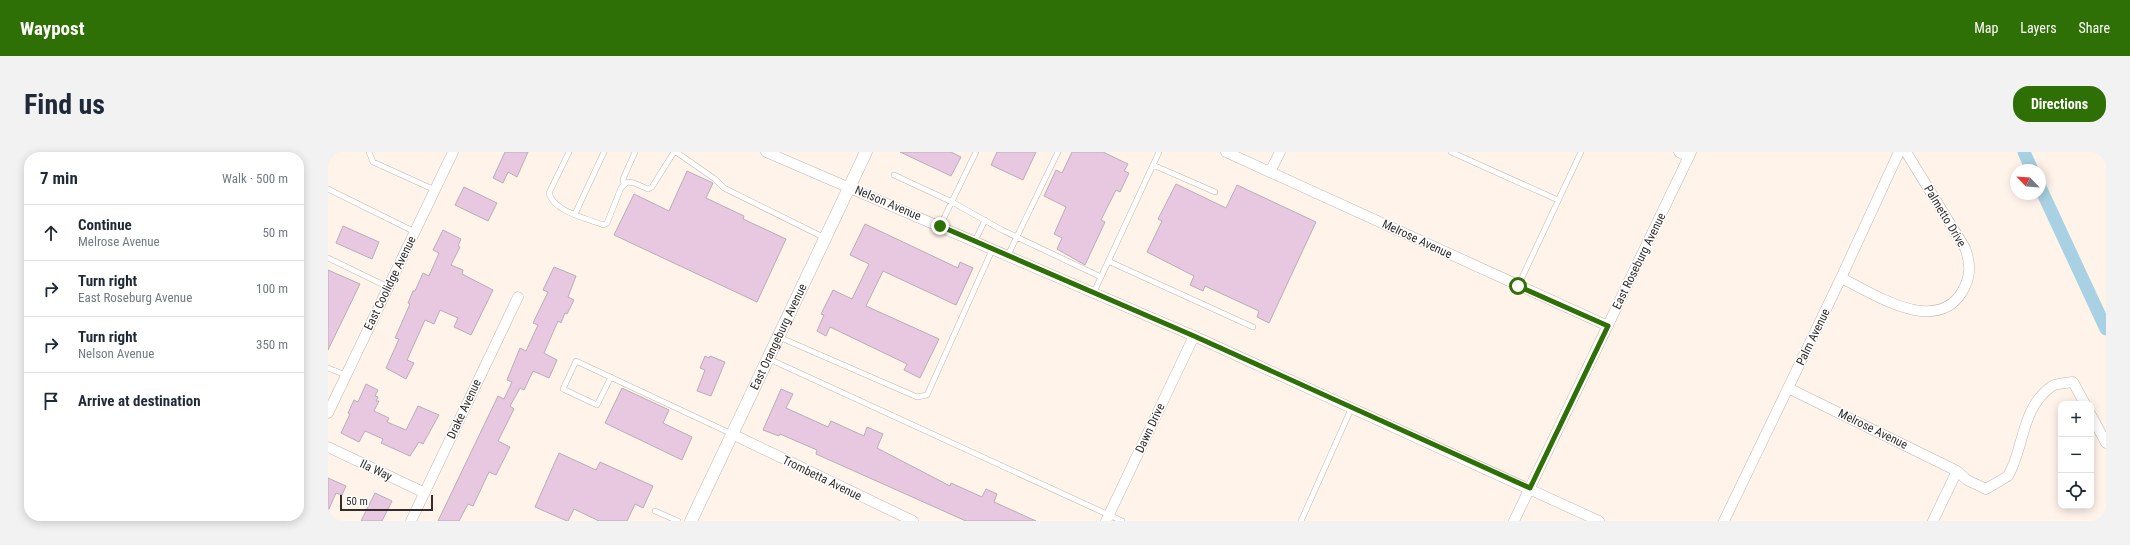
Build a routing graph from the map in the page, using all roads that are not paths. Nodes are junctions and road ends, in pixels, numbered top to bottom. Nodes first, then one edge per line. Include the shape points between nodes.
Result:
1 (369, 152) edge
2 (453, 152) edge
3 (569, 152) edge
4 (604, 152) edge
5 (635, 152) edge
6 (675, 152) edge
7 (766, 152) edge
8 (866, 152) edge
9 (976, 152) edge
10 (1058, 152) edge
11 (1159, 152) edge
12 (1226, 152) edge
13 (1280, 152) edge
14 (1451, 152) edge
15 (1581, 152) edge
16 (1679, 152) edge
17 (1899, 152) edge
18 (1906, 152) edge
19 (1690, 154) edge
20 (1153, 165) junction
21 (1270, 172) junction
22 (894, 175) dead end
23 (624, 185) junction
24 (850, 186) junction
25 (328, 189) edge
26 (435, 190) junction
27 (1215, 192) dead end
28 (1558, 200) junction
29 (952, 202) junction
30 (575, 214) junction
31 (985, 220) junction
32 (940, 226) junction
33 (415, 232) junction
34 (1017, 236) junction
35 (825, 238) junction
36 (975, 241) junction
37 (993, 248) junction
38 (1008, 255) junction
39 (328, 258) edge
40 (1108, 261) junction
41 (1100, 277) junction
42 (1841, 278) junction
43 (1518, 286) junction
44 (388, 287) junction
45 (1094, 292) junction
46 (518, 297) dead end
47 (1608, 326) junction
48 (1253, 327) dead end
49 (778, 336) junction
50 (1194, 336) junction
51 (768, 359) junction
52 (328, 368) edge
53 (346, 375) junction
54 (611, 377) junction
55 (1788, 388) junction
56 (2083, 401) edge
57 (1352, 407) junction
58 (328, 413) edge
59 (2094, 421) edge
60 (732, 434) junction
61 (2106, 443) edge
62 (328, 448) edge
63 (1958, 471) junction
64 (1530, 488) junction
65 (425, 492) junction
66 (655, 511) dead end
67 (1107, 518) edge
68 (411, 521) edge
69 (678, 521) edge
70 (691, 521) edge
71 (913, 521) edge
72 (1122, 521) edge
73 (1301, 521) edge
74 (1514, 521) edge
75 (1600, 521) edge
76 (1724, 521) edge
77 (1933, 521) edge

1 - 26 lane via 373,162
2 - 26 street, East Coolidge Avenue
3 - 30 lane via 549,193 558,206
4 - 30 lane
5 - 23 lane via 623,179
6 - 23 lane via 652,187 648,189 627,182
6 - 35 lane via 724,188
7 - 24 street, Nelson Avenue
8 - 24 street, East Orangeburg Avenue
9 - 29 lane
10 - 34 lane
11 - 20 lane
12 - 21 street, Melrose Avenue
13 - 21 street
14 - 28 lane
15 - 28 lane
16 - 19 street
17 - 42 street, Palm Avenue
18 - 42 street, Palmetto Drive via 1965,248 1969,265 1966,284 1961,294 1943,309 1922,312 1905,308
19 - 47 street, East Roseburg Avenue
20 - 27 lane
20 - 40 lane
21 - 43 street, Melrose Avenue
22 - 29 lane
23 - 30 lane via 607,223 603,225
24 - 32 street, Nelson Avenue
24 - 35 street, East Orangeburg Avenue
25 - 33 lane
26 - 33 street, East Coolidge Avenue
28 - 43 lane
29 - 31 lane
29 - 32 lane
31 - 34 lane
31 - 36 lane
32 - 36 street, Nelson Avenue
33 - 44 street, East Coolidge Avenue
34 - 38 lane
34 - 41 lane
35 - 49 street, East Orangeburg Avenue
36 - 37 street, Nelson Avenue
37 - 38 street, Nelson Avenue
37 - 49 lane via 927,395 918,397
38 - 45 street, Nelson Avenue
39 - 44 lane
40 - 41 lane
40 - 48 lane
41 - 45 lane
42 - 55 street, Palm Avenue
43 - 47 street, Melrose Avenue
44 - 53 street, East Coolidge Avenue
45 - 50 street, Nelson Avenue
46 - 65 street, Drake Avenue
47 - 64 street, East Roseburg Avenue
49 - 51 street, East Orangeburg Avenue
50 - 57 street, Nelson Avenue
50 - 67 street, Dawn Drive
51 - 60 street, East Orangeburg Avenue
51 - 67 lane
52 - 53 lane
53 - 58 street, East Coolidge Avenue
54 - 54 lane via 576,361 563,389 597,405
54 - 60 lane
55 - 63 street, Melrose Avenue
55 - 76 street, Palm Avenue
56 - 63 street, Melrose Avenue via 2073,382 2053,385 2036,402 2028,417 2008,476 1986,489 1967,480
57 - 64 street, Nelson Avenue
57 - 73 lane
59 - 61 street
60 - 70 street, East Orangeburg Avenue
60 - 71 street, Trombetta Avenue
62 - 65 street, Ila Way
63 - 77 street
64 - 74 street, East Roseburg Avenue
64 - 75 street, Nelson Avenue
65 - 68 street, Drake Avenue
66 - 69 lane
67 - 72 lane

